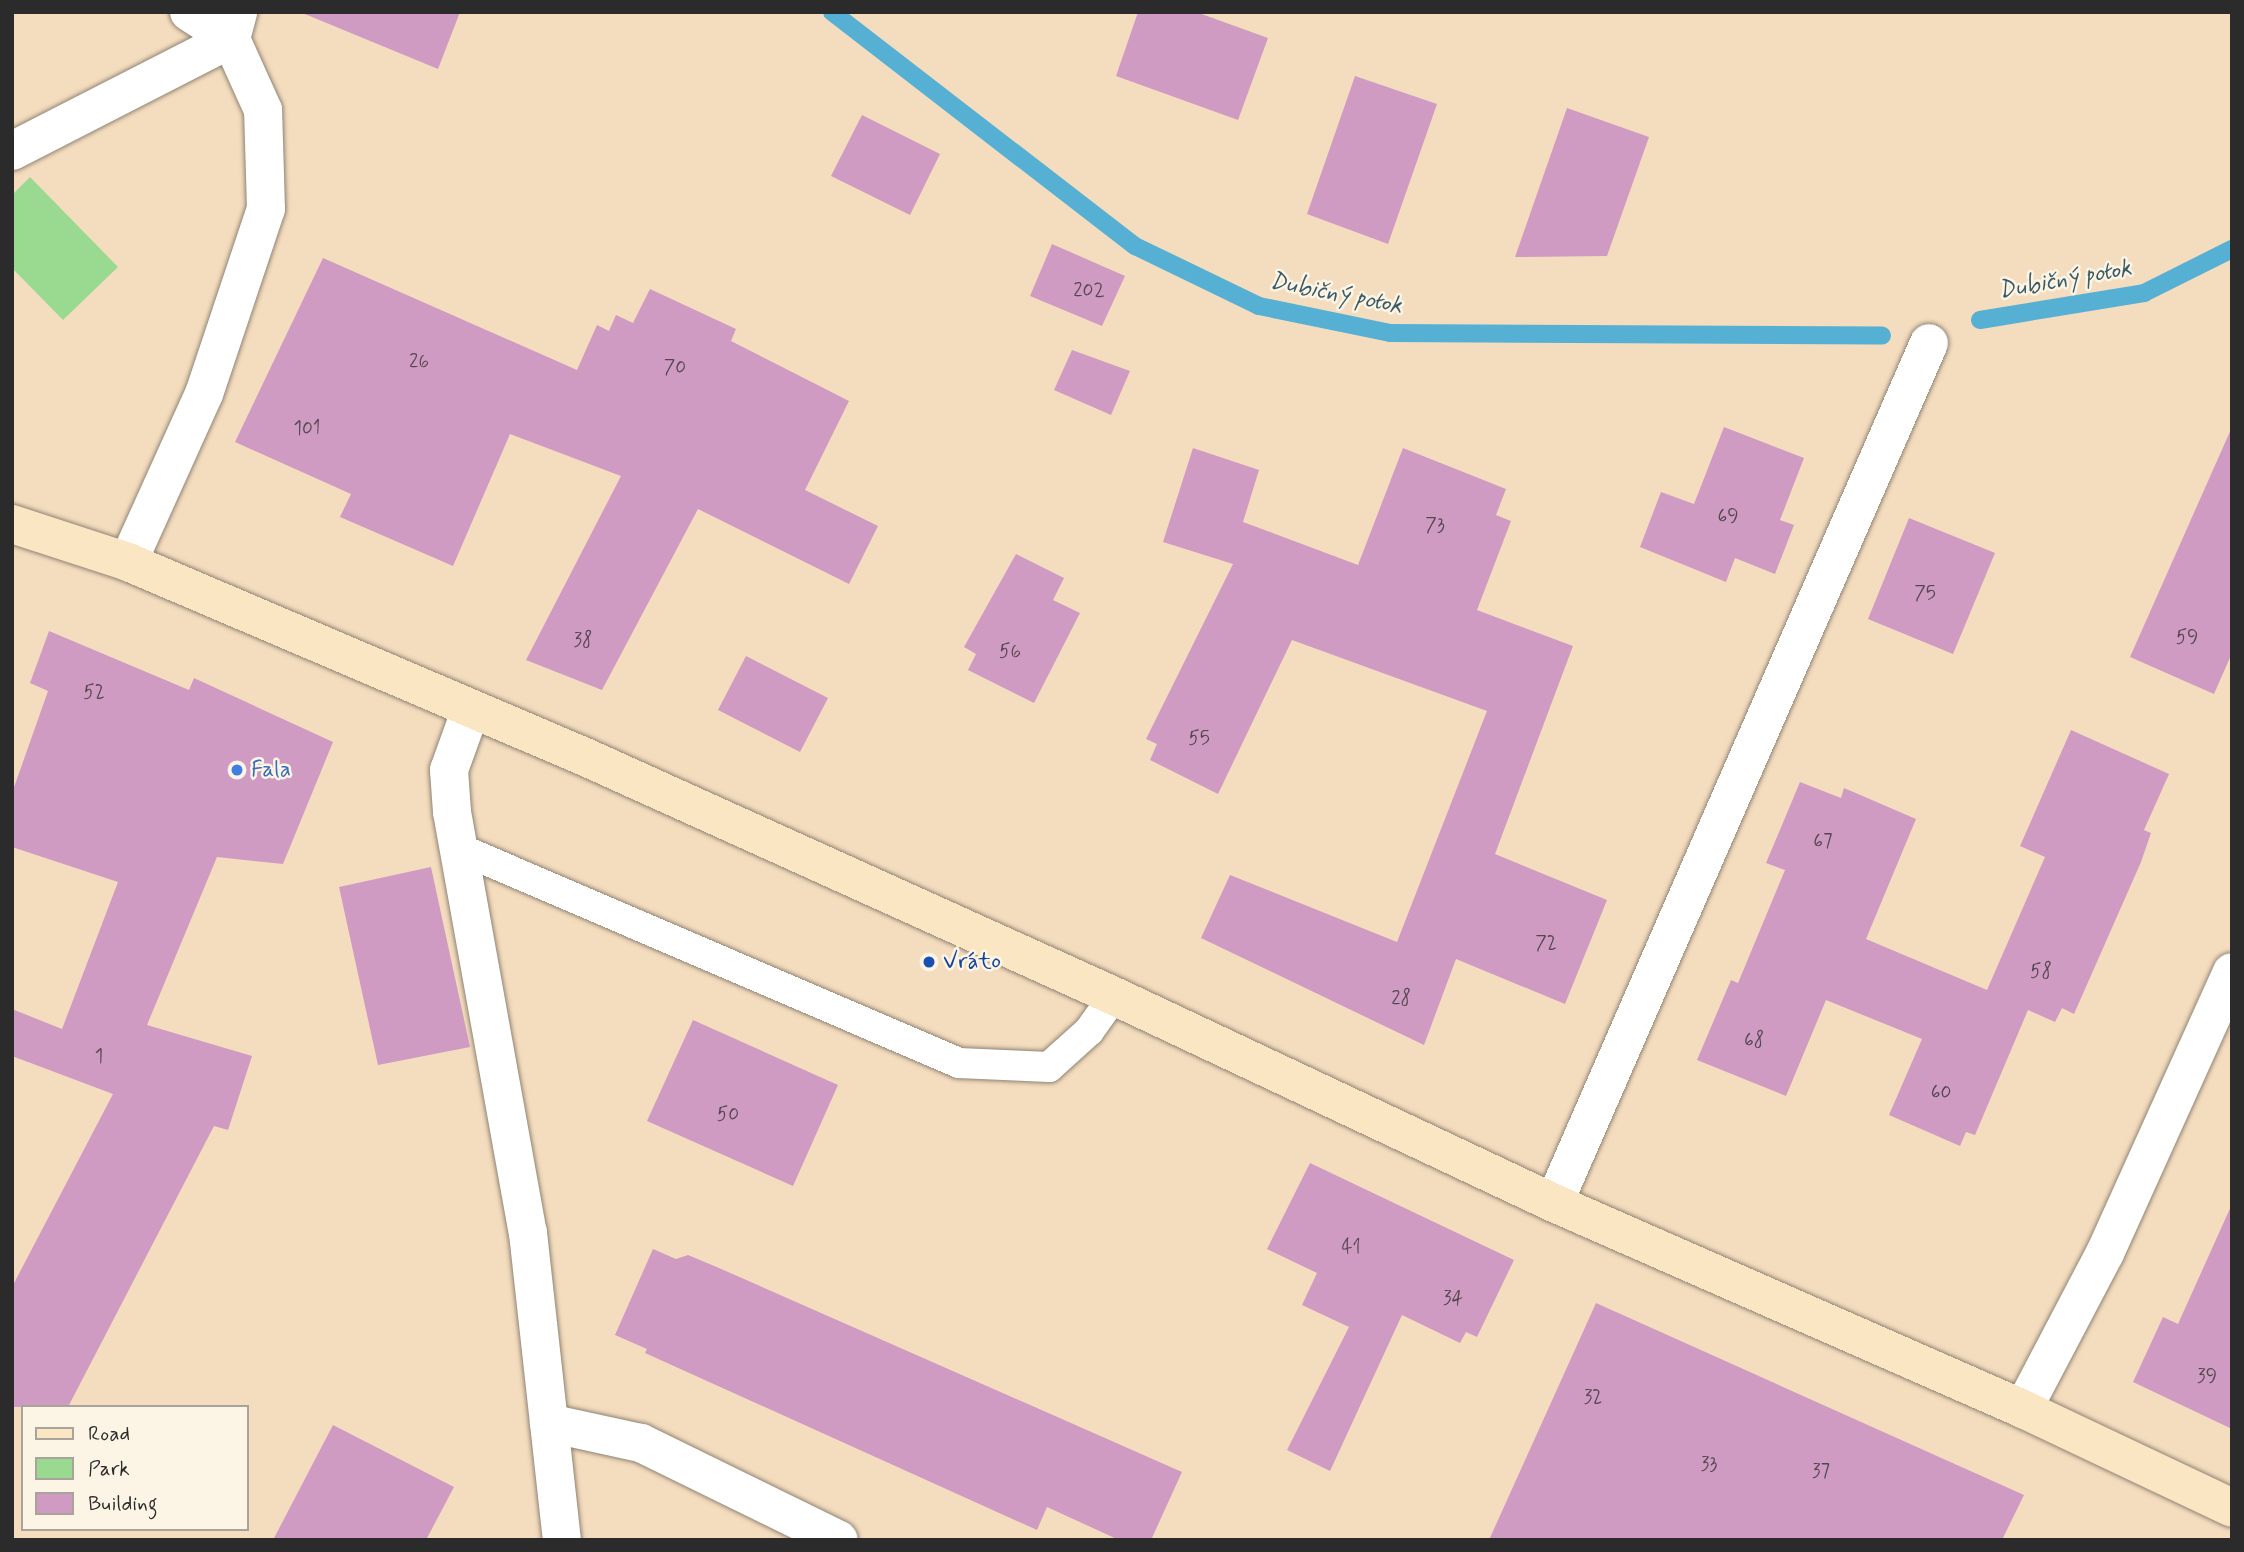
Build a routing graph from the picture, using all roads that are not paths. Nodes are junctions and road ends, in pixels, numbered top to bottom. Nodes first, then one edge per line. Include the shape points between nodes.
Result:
1 (189, 12) edge
2 (234, 26) edge
3 (12, 151) edge
4 (1929, 342) dead end
5 (12, 524) edge
6 (128, 562) junction
7 (471, 709) junction
8 (458, 848) junction
9 (2232, 972) edge
10 (1114, 996) junction
11 (1554, 1203) junction
12 (2023, 1409) junction
13 (549, 1423) junction
14 (2232, 1508) edge
15 (562, 1540) edge
16 (839, 1540) edge

1 - 2 street
2 - 3 street
2 - 6 street via 263,110 266,209 204,394
4 - 11 street
5 - 6 main road
6 - 7 main road
7 - 8 street via 449,770
7 - 10 main road
8 - 10 lane via 959,1063 1049,1067 1089,1031
8 - 13 street via 528,1233
9 - 12 street via 2105,1252
10 - 11 main road
11 - 12 main road
12 - 14 main road
13 - 15 street
13 - 16 street via 641,1443

